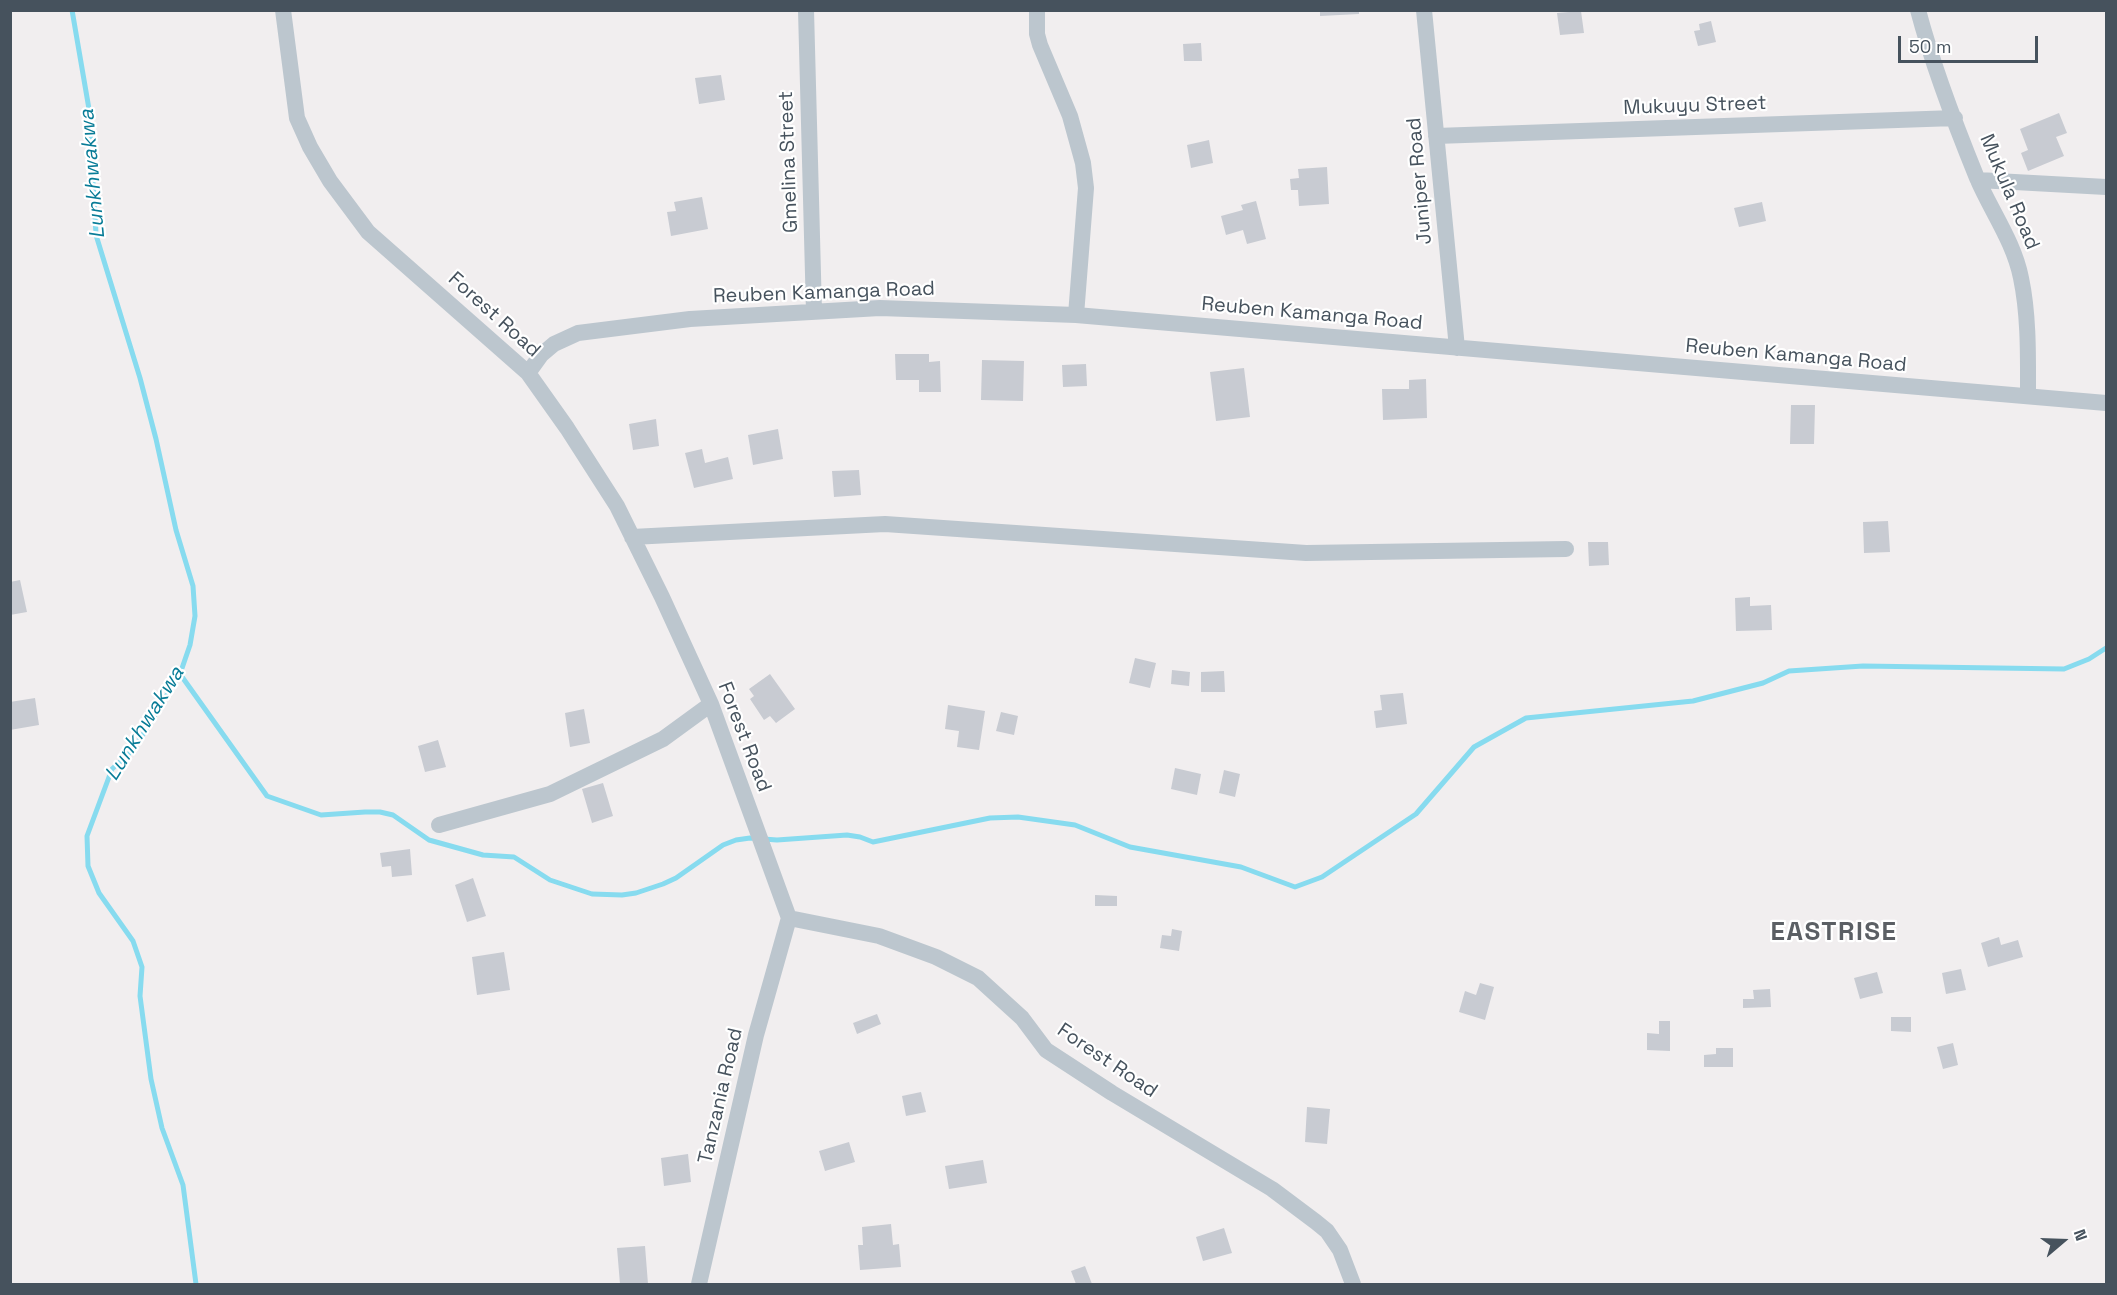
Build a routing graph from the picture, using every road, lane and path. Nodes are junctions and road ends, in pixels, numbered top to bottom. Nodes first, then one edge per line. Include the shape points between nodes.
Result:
1 (283, 10) edge
2 (806, 10) edge
3 (1037, 10) edge
4 (1424, 10) edge
5 (1918, 10) edge
6 (1955, 118) junction
7 (1436, 136) junction
8 (1978, 180) junction
9 (2106, 187) edge
10 (814, 312) junction
11 (1076, 315) junction
12 (1457, 348) junction
13 (528, 373) junction
14 (2028, 396) junction
15 (2106, 403) edge
16 (632, 537) junction
17 (1566, 549) dead end
18 (711, 704) junction
19 (439, 825) dead end
20 (789, 918) junction
21 (699, 1284) edge
22 (1353, 1284) edge

1 - 13 street, Forest Road via 297,118 330,181 368,232
2 - 10 street, Gmelina Street
3 - 11 street via 1040,45 1070,116 1083,163 1086,189
4 - 7 street, Juniper Road
5 - 6 street, Mukula Road
6 - 7 street, Mukuyu Street
6 - 8 street, Mukula Road
7 - 12 street, Juniper Road
8 - 9 street
8 - 14 street, Mukula Road via 2011,247 2021,277
10 - 11 street, Reuben Kamanga Road via 880,308
10 - 13 street, Reuben Kamanga Road via 690,319 578,333 554,344
11 - 12 street, Reuben Kamanga Road
12 - 14 street, Reuben Kamanga Road
13 - 16 street, Forest Road via 617,506
14 - 15 street, Reuben Kamanga Road
16 - 17 street via 885,524 1306,554
16 - 18 street, Forest Road
18 - 19 street via 663,739 560,790
18 - 20 street, Forest Road
20 - 21 street, Tanzania Road via 756,1035
20 - 22 street, Forest Road via 879,936 978,978 1022,1018 1046,1050 1272,1189 1316,1222 1340,1250

